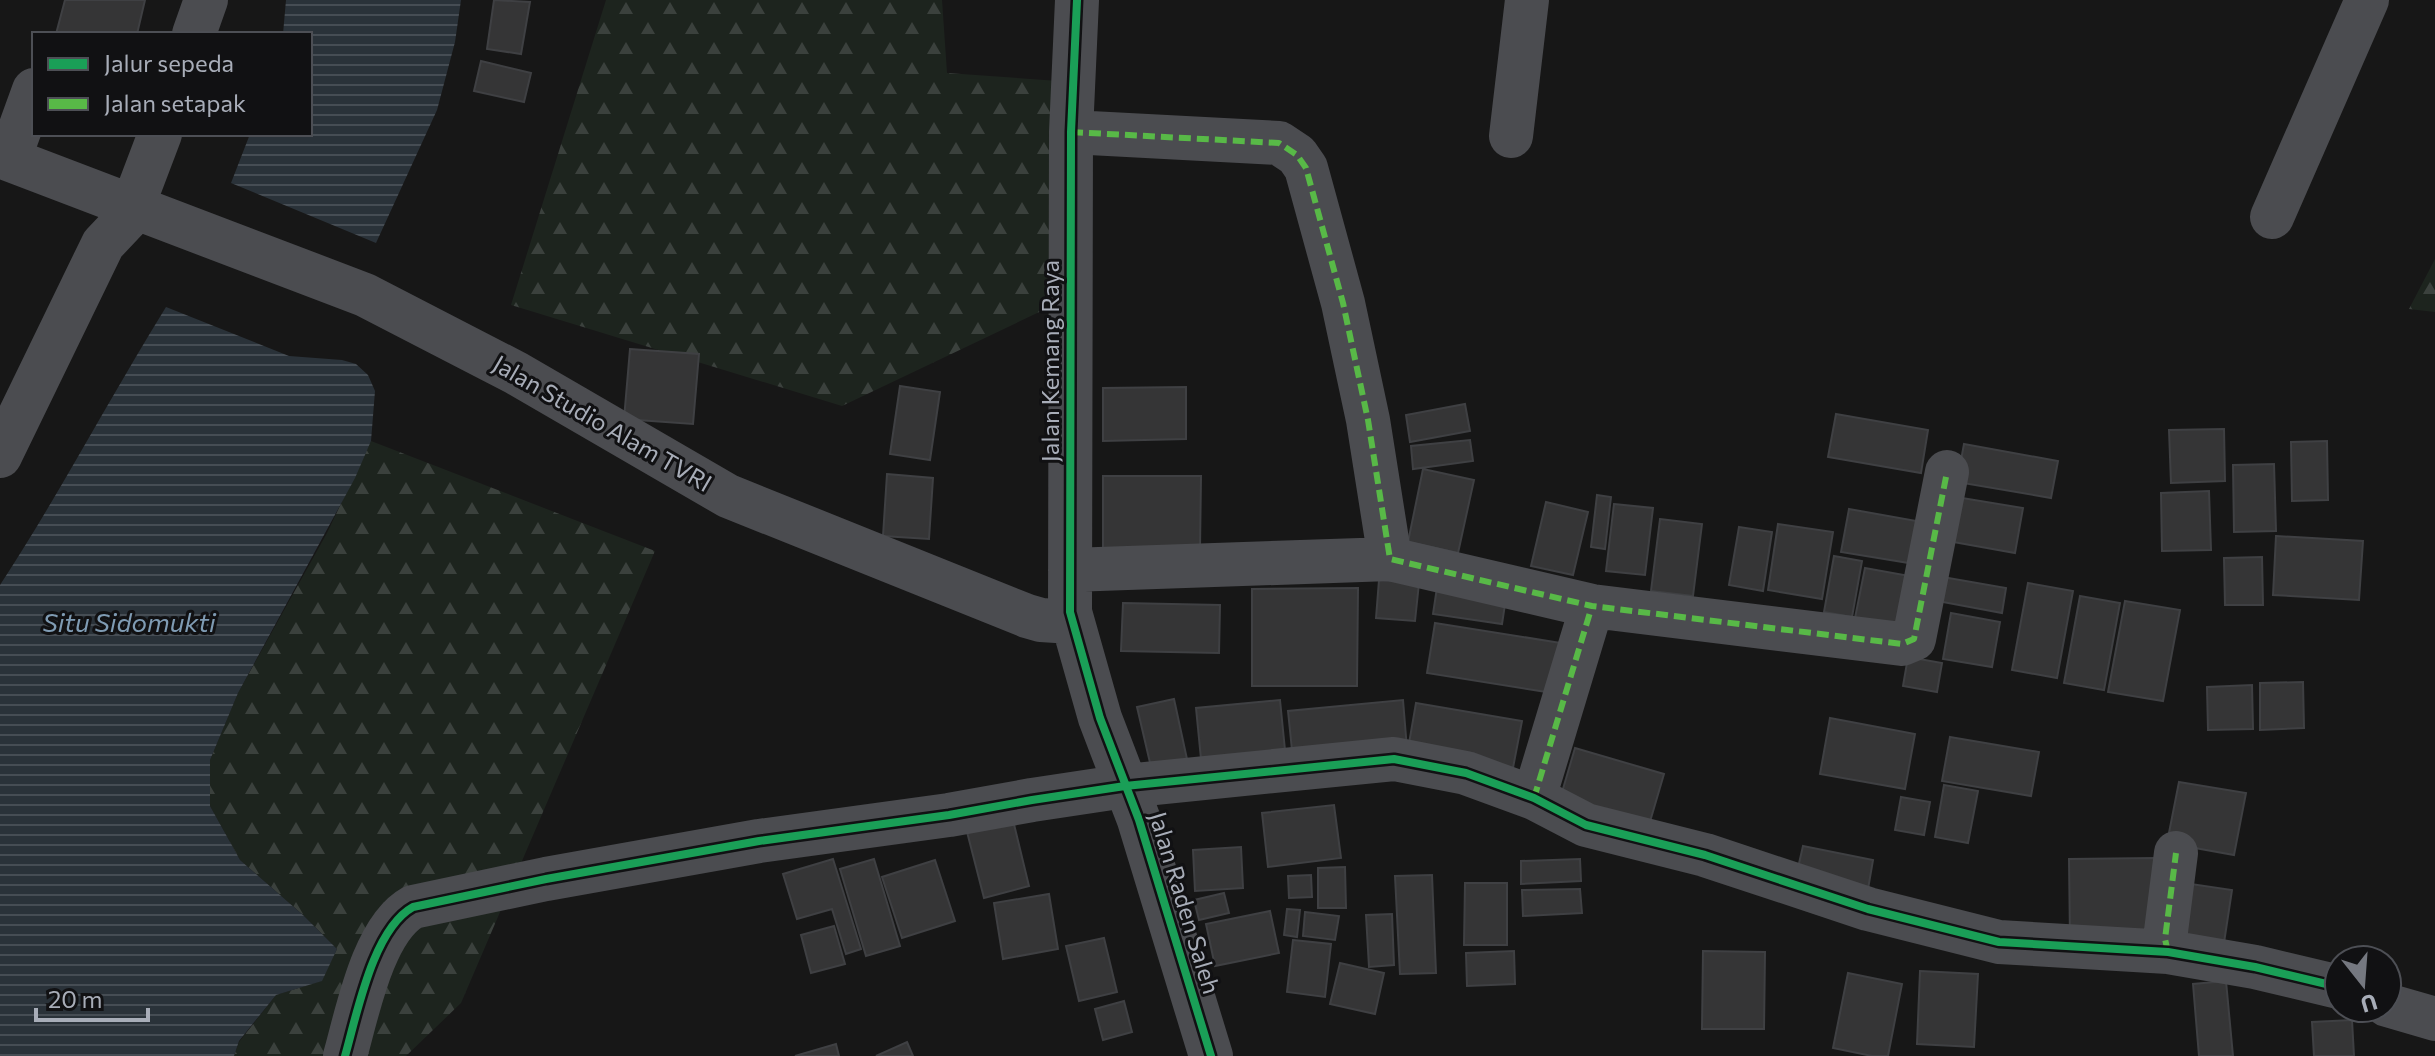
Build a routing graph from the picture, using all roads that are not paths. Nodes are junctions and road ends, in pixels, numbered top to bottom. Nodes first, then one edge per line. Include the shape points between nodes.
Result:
1 (206, 0) edge
2 (1077, 0) edge
3 (1527, 0) edge
4 (2367, 0) edge
5 (195, 32) edge
6 (32, 94) edge
7 (1071, 132) junction
8 (159, 136) edge
9 (1511, 136) dead end
10 (4, 157) edge
11 (138, 207) junction
12 (2272, 217) dead end
13 (0, 456) edge
14 (1947, 472) dead end
15 (1390, 559) junction
16 (1070, 570) junction
17 (1592, 606) junction
18 (1072, 622) junction
19 (1100, 718) joint
20 (1125, 786) junction
21 (1534, 798) junction
22 (2176, 853) dead end
23 (2168, 952) junction
24 (2323, 983) edge
25 (2403, 1010) edge
26 (2435, 1019) edge
27 (346, 1055) edge
28 (1211, 1056) edge

1 - 5 street
2 - 7 street, Jalan Kemang Raya
3 - 9 street
4 - 12 street
6 - 10 street
7 - 15 street via 1279,143 1297,155 1306,168 1343,303
7 - 16 street, Jalan Kemang Raya
8 - 11 street via 138,192
10 - 11 street, Jalan Studio Alam TVRI
11 - 13 street via 103,244
11 - 18 street, Jalan Studio Alam TVRI via 410,317 728,496 1027,616
14 - 17 street via 1910,642
15 - 16 street
15 - 17 street
16 - 18 street, Jalan Kemang Raya
17 - 21 street
18 - 19 street, Jalan Kemang Raya
19 - 20 street, Jalan Raden Saleh
20 - 21 street via 1394,759 1466,773
20 - 27 street via 759,841 413,907 400,915 368,976
20 - 28 street, Jalan Raden Saleh
21 - 23 street via 1586,825 1999,942
22 - 23 street via 2165,939
23 - 24 street
25 - 26 street

